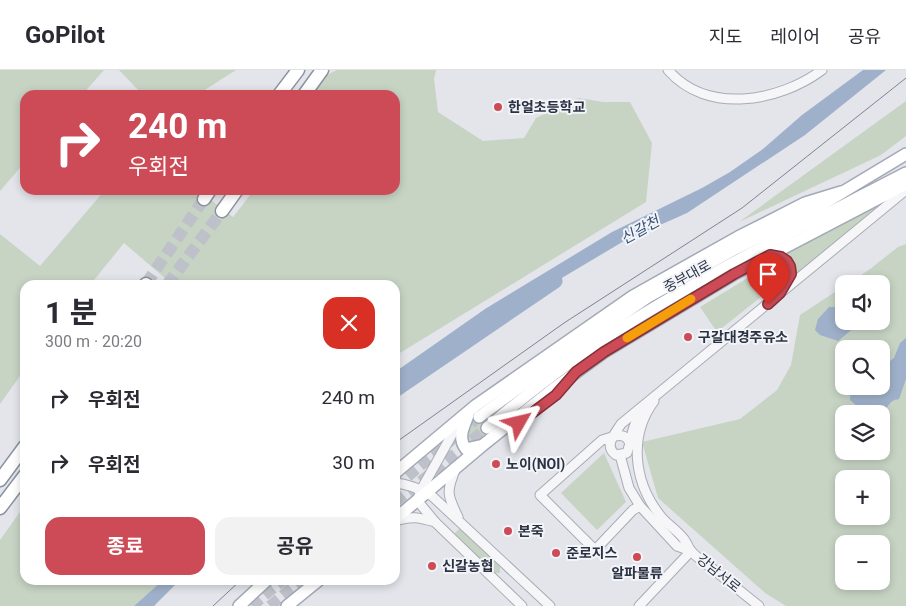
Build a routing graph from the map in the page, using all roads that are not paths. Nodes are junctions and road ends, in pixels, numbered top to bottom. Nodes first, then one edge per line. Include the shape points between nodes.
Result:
1 (298, 70) edge
2 (322, 70) edge
3 (668, 70) edge
4 (822, 70) edge
5 (283, 90) edge
6 (308, 90) edge
7 (906, 154) edge
8 (906, 173) edge
9 (906, 184) edge
10 (906, 190) edge
11 (233, 195) edge
12 (222, 211) tunnel mouth
13 (770, 255) junction
14 (780, 293) junction
15 (661, 392) junction
16 (649, 408) junction
17 (474, 413) junction
18 (487, 428) tunnel mouth
19 (613, 437) junction
20 (483, 444) junction
21 (594, 447) junction
22 (610, 447) junction
23 (630, 447) junction
24 (20, 453) edge
25 (620, 455) junction
26 (456, 467) junction
27 (400, 469) edge
28 (0, 480) edge
29 (20, 482) edge
30 (400, 483) edge
31 (422, 494) junction
32 (2, 505) edge
33 (640, 506) junction
34 (447, 510) junction
35 (659, 514) junction
36 (400, 515) edge
37 (400, 519) edge
38 (435, 522) junction
39 (462, 524) junction
40 (691, 550) junction
41 (262, 585) edge
42 (313, 585) edge
43 (239, 606) edge
44 (287, 606) edge
45 (522, 606) edge
46 (550, 606) edge
47 (639, 606) edge
48 (759, 606) edge

1 - 5 highway
2 - 6 highway
3 - 4 street via 682,84 695,90 711,96 738,99 790,89
7 - 17 main road, 중부대로 via 808,213 648,297
8 - 18 main road, 중부대로 via 670,298 598,343 519,400
9 - 13 main road
10 - 14 street
11 - 12 highway
13 - 14 street via 781,257 790,266 791,274
13 - 20 main road via 604,352
14 - 15 street
15 - 16 street
15 - 19 street via 621,424
16 - 23 street via 637,419
16 - 35 street via 638,438 636,462
17 - 20 main road via 461,434 461,442 466,449
17 - 27 main road, 중부대로
17 - 31 street via 454,431
19 - 21 street
19 - 22 street
19 - 23 street via 624,435
20 - 26 main road
21 - 22 street via 605,444
21 - 33 street via 540,494 595,550
22 - 25 street via 613,453
23 - 25 street via 627,453
23 - 35 street via 635,480 645,500
24 - 28 highway
25 - 33 street via 629,488
26 - 31 main road
26 - 39 street via 448,487 451,503
29 - 32 highway
30 - 31 street
31 - 34 street
31 - 36 main road
31 - 38 street via 421,505
33 - 40 street via 677,546
34 - 38 street
34 - 39 street
35 - 40 street
37 - 38 street via 418,516
38 - 45 street
39 - 46 street
40 - 47 street, 강남서로
40 - 48 street, 강남서로
41 - 43 main road
42 - 44 main road

